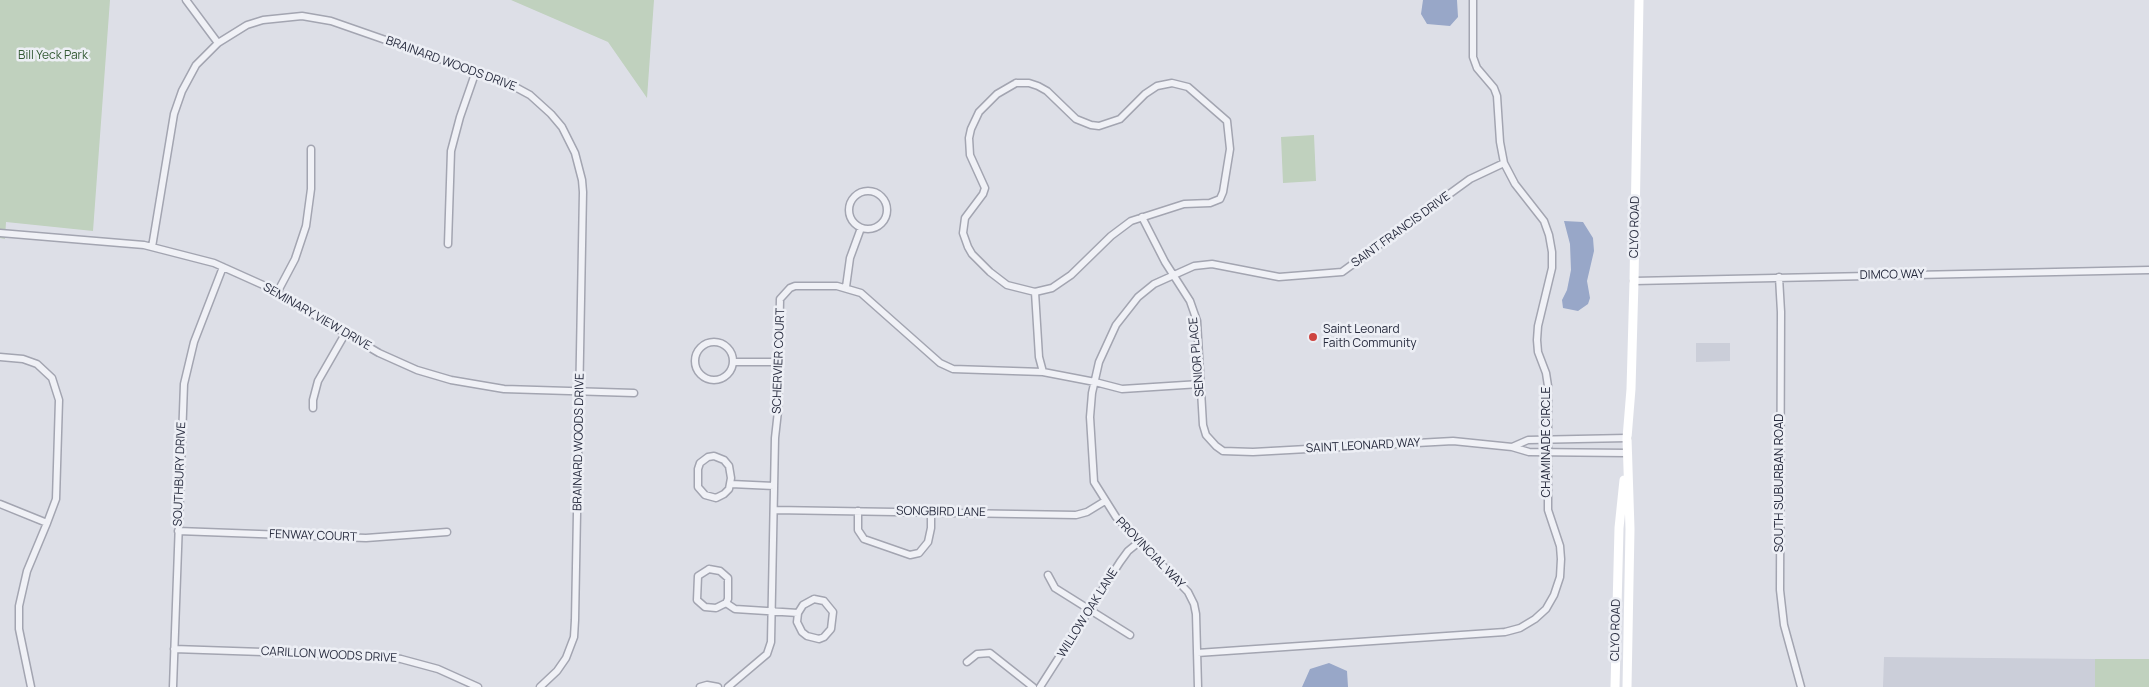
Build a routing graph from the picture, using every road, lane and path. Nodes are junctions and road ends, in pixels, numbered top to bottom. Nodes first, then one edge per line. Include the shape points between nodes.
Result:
1 (186, 0) edge
2 (1473, 0) edge
3 (1639, 0) edge
4 (218, 43) junction
5 (476, 71) junction
6 (312, 149) dead end
7 (1504, 163) junction
8 (1142, 217) junction
9 (861, 228) junction
10 (0, 232) edge
11 (448, 244) dead end
12 (152, 247) junction
13 (223, 267) junction
14 (2149, 270) edge
15 (1174, 273) junction
16 (1778, 277) junction
17 (1634, 281) junction
18 (846, 287) junction
19 (277, 292) junction
20 (1035, 292) junction
21 (345, 334) junction
22 (0, 357) edge
23 (734, 362) junction
24 (779, 362) junction
25 (1043, 372) junction
26 (1095, 382) junction
27 (1200, 384) junction
28 (580, 391) junction
29 (634, 393) dead end
30 (313, 408) dead end
31 (1627, 438) junction
32 (1548, 440) junction
33 (1216, 446) joint
34 (1512, 447) junction
35 (1548, 452) junction
36 (1626, 453) junction
37 (731, 484) junction
38 (774, 486) junction
39 (1105, 502) junction
40 (0, 504) edge
41 (774, 510) junction
42 (858, 511) junction
43 (931, 512) junction
44 (47, 523) junction
45 (178, 532) junction
46 (447, 532) dead end
47 (1139, 542) junction
48 (1048, 575) dead end
49 (726, 603) junction
50 (1091, 609) junction
51 (772, 610) junction
52 (798, 613) junction
53 (1130, 635) dead end
54 (174, 649) junction
55 (1197, 652) junction
56 (967, 662) dead end
57 (31, 687) edge
58 (173, 687) edge
59 (478, 687) edge
60 (540, 687) edge
61 (700, 687) edge
62 (718, 687) edge
63 (728, 687) edge
64 (1033, 687) edge
65 (1040, 687) edge
66 (1198, 687) edge
67 (1615, 687) edge
68 (1627, 687) edge
69 (1801, 687) edge

1 - 4 street
2 - 7 street, CHAMINADE CIRCLE via 1473,57 1497,96
3 - 17 street, CLYO ROAD
4 - 5 street, BRAINARD WOODS DRIVE via 247,25 302,16 331,21
4 - 12 street, BRAINARD WOODS DRIVE via 196,65 177,103
5 - 11 street via 451,151
5 - 28 street, BRAINARD WOODS DRIVE via 518,87 541,104 562,127 577,159 583,192
6 - 19 street via 306,226 295,259
7 - 15 street, SAINT FRANCIS DRIVE via 1470,180 1342,272 1279,277 1212,264
7 - 32 street, CHAMINADE CIRCLE via 1515,184 1544,221 1552,252 1552,268 1537,340 1548,386
8 - 15 street, SENIOR PLACE
8 - 20 street via 1122,226 1061,283
8 - 20 street via 1184,204 1210,203 1220,199 1230,149 1230,131 1227,122 1206,102 1188,87 1164,84 1152,88 1120,119 1100,126 1076,119 1038,86 1016,83 1002,90 979,112 970,129 970,154 985,188 965,218 963,233 972,254 995,276 1012,287
9 - 9 street via 877,227 887,215 884,200 865,191 852,200 849,210 852,221
9 - 18 street via 850,258
10 - 12 street, SEMINARY VIEW DRIVE
12 - 13 street, SEMINARY VIEW DRIVE
13 - 19 street, SEMINARY VIEW DRIVE
13 - 45 street, SOUTHBURY DRIVE via 194,342 186,375
14 - 16 street, DIMCO WAY
15 - 26 street, PROVINCIAL WAY via 1148,288 1116,325 1099,362
15 - 27 street, SENIOR PLACE via 1197,321
16 - 17 street, DIMCO WAY
16 - 69 street, SOUTH SUBURBAN ROAD via 1781,312 1780,590 1784,625
17 - 31 street, CLYO ROAD
18 - 24 street, SCHERVIER COURT via 795,286 785,291 780,299
18 - 25 street, SCHERVIER COURT via 868,298 944,366 961,370
19 - 21 street, SEMINARY VIEW DRIVE
20 - 25 street via 1039,358
21 - 28 street, SEMINARY VIEW DRIVE via 401,363 451,380 504,389
21 - 30 street via 318,381
22 - 44 street via 37,364 52,378 58,392 56,499
23 - 23 street via 732,352 720,342 705,343 697,350 697,370 709,380 726,376
23 - 24 street
24 - 38 street, SCHERVIER COURT
25 - 26 street, SCHERVIER COURT
26 - 27 street, SCHERVIER COURT via 1122,389
26 - 39 street, PROVINCIAL WAY via 1090,417 1092,462 1094,482
27 - 33 street, SENIOR PLACE via 1203,426
28 - 29 street, SEMINARY VIEW DRIVE
28 - 60 street, BRAINARD WOODS DRIVE via 574,637 560,667
31 - 32 street, SAINT LEONARD WAY
31 - 36 street, CLYO ROAD
32 - 34 street, SAINT LEONARD WAY via 1528,440
32 - 35 street, CHAMINADE CIRCLE
33 - 34 street, SAINT LEONARD WAY via 1234,452 1453,441
34 - 35 street, SAINT LEONARD WAY
35 - 36 street, SAINT LEONARD WAY
35 - 55 street, CHAMINADE CIRCLE via 1548,510 1560,546 1560,577 1546,609 1535,620 1520,628 1494,633
36 - 67 street, CLYO ROAD via 1618,528
36 - 68 street, CLYO ROAD via 1630,529
37 - 37 street via 730,468 724,460 714,456 700,463 698,487 705,495 720,497
37 - 38 street
38 - 41 street, SCHERVIER COURT
39 - 43 street, SONGBIRD LANE via 1076,515
39 - 47 street, PROVINCIAL WAY
40 - 44 street
41 - 42 street, SONGBIRD LANE
41 - 51 street, SCHERVIER COURT
42 - 43 street, SONGBIRD LANE
42 - 43 street via 858,530 864,539 910,556 919,553 928,542
44 - 57 street via 19,606 19,629
45 - 46 street, FENWAY COURT via 366,538
45 - 54 street, SOUTHBURY DRIVE
47 - 50 street, WILLOW OAK LANE via 1120,562
47 - 55 street, PROVINCIAL WAY via 1188,592 1196,614
48 - 50 street via 1055,588
49 - 49 street via 729,592 725,573 715,569 698,576 697,600 700,604 710,608
49 - 51 street via 735,609
50 - 53 street
50 - 65 street, WILLOW OAK LANE
51 - 52 street
51 - 63 street, SCHERVIER COURT via 771,642 767,654
52 - 52 street via 799,628 807,636 819,639 831,629 833,612 824,601 808,601
54 - 58 street, SOUTHBURY DRIVE
54 - 59 street, CARILLON WOODS DRIVE via 381,656 438,669
55 - 66 street, PROVINCIAL WAY
56 - 64 street via 977,654 990,653
61 - 62 street

